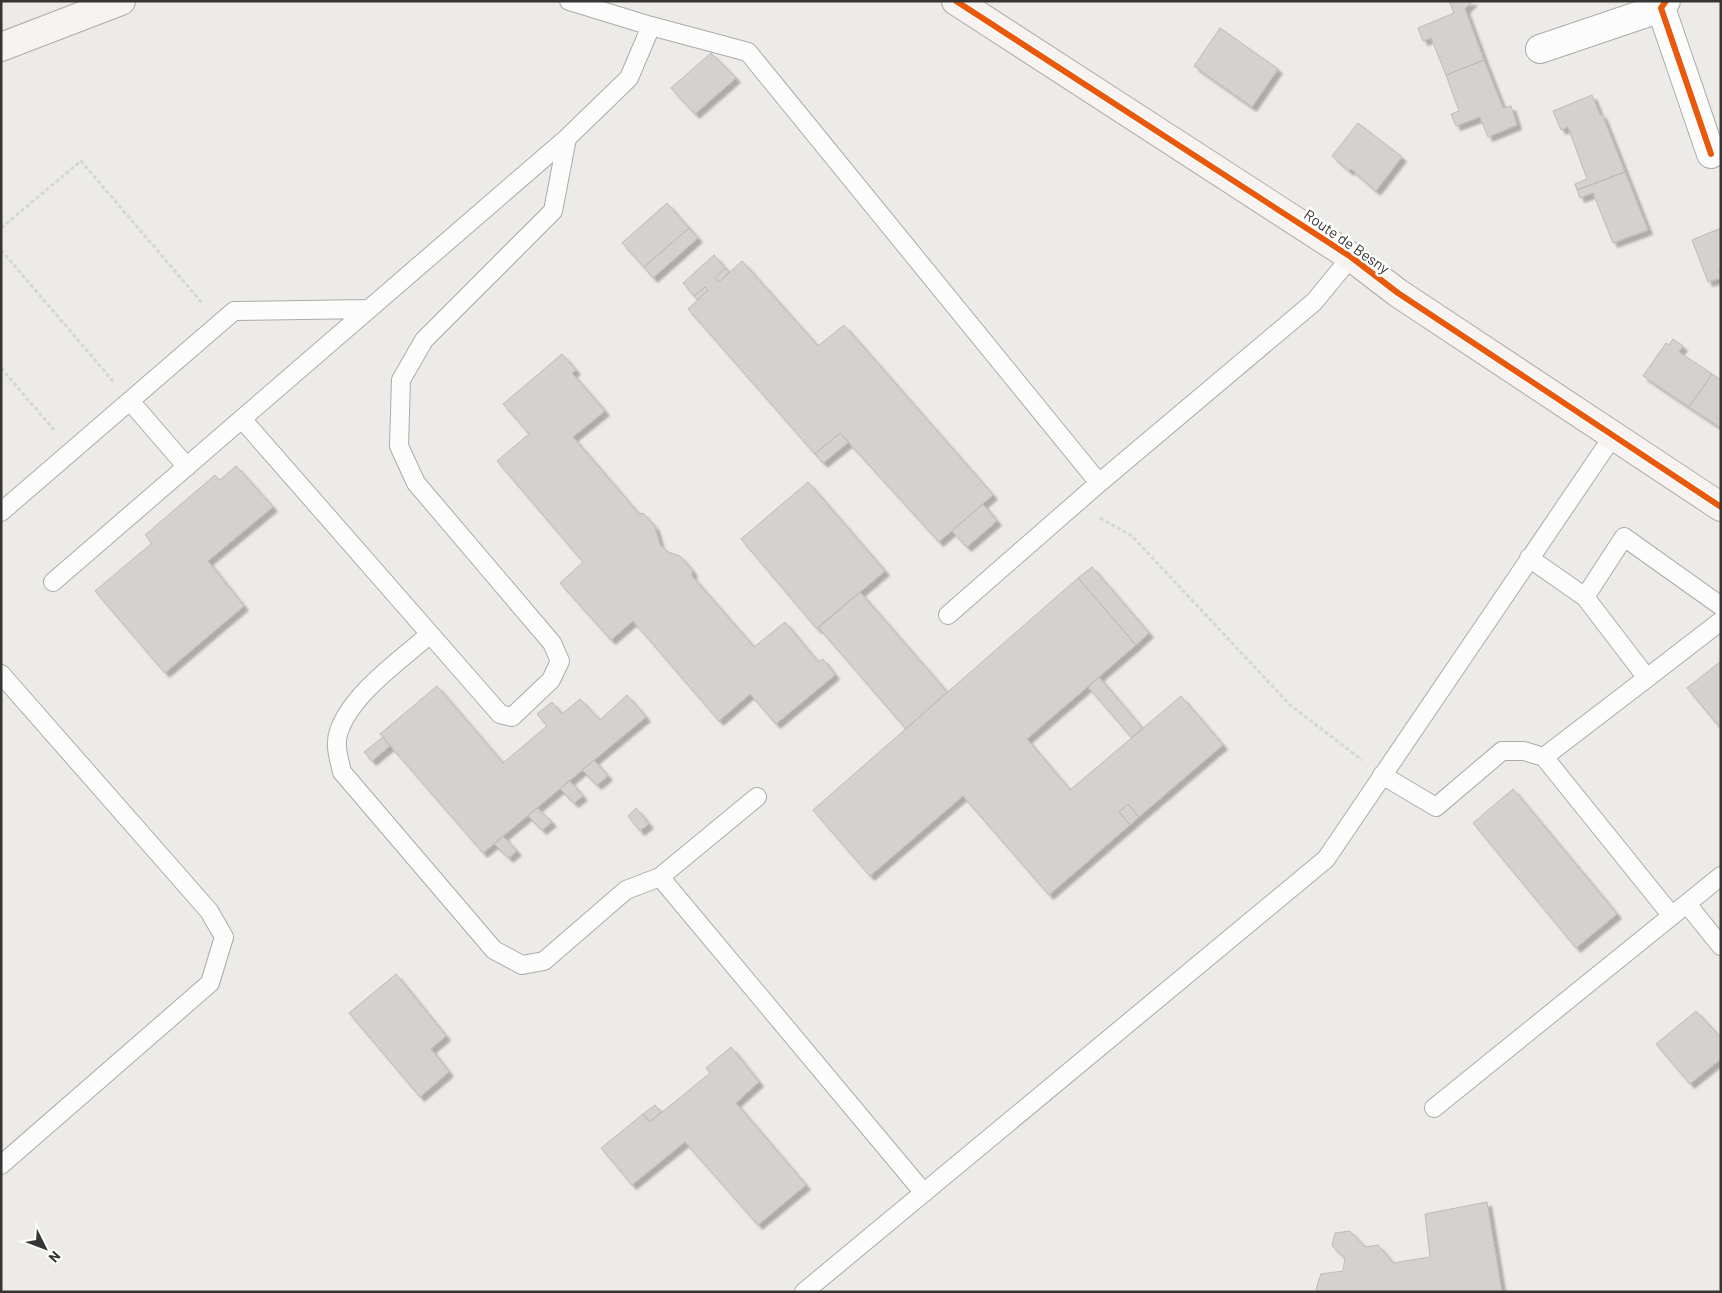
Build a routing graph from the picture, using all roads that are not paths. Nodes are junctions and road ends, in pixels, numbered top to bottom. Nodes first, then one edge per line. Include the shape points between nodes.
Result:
1 (121, 1) edge
2 (569, 1) edge
3 (956, 1) edge
4 (1664, 5) edge
5 (651, 26) junction
6 (1, 47) edge
7 (1540, 49) dead end
8 (567, 138) junction
9 (1711, 154) dead end
10 (1351, 257) junction
11 (369, 309) junction
12 (130, 401) junction
13 (242, 419) junction
14 (1613, 436) junction
15 (187, 468) junction
16 (1098, 483) junction
17 (1721, 507) edge
18 (1, 512) edge
19 (1529, 558) junction
20 (53, 582) dead end
21 (1585, 597) junction
22 (1721, 606) edge
23 (948, 615) dead end
24 (1721, 621) edge
25 (430, 634) junction
26 (1, 674) edge
27 (1648, 678) junction
28 (1544, 757) junction
29 (1382, 776) junction
30 (757, 797) dead end
31 (1721, 876) edge
32 (660, 878) junction
33 (1687, 904) junction
34 (1672, 916) junction
35 (1721, 946) edge
36 (1434, 1108) dead end
37 (1, 1165) edge
38 (924, 1193) junction
39 (804, 1292) edge

1 - 6 main road
2 - 5 lane
3 - 10 main road, Route de Besny
4 - 7 street
4 - 9 street
5 - 8 lane via 629,78
5 - 16 lane via 748,52
8 - 11 lane
8 - 25 lane via 553,211 424,340 402,380 399,446 416,483 552,643 560,661 551,680 512,717 500,714
10 - 14 main road, Route de Besny
10 - 16 lane via 1314,302
11 - 12 lane via 234,310
11 - 13 lane
12 - 15 lane
12 - 18 lane
13 - 15 lane
13 - 25 lane
14 - 17 main road, Route de Besny
14 - 19 lane
15 - 20 lane
16 - 23 lane
19 - 21 lane
19 - 29 lane
21 - 22 lane via 1624,537
21 - 27 lane
24 - 27 lane
25 - 32 lane via 355,702 338,731 337,754 342,772 494,950 522,965 544,961 626,890
26 - 37 lane via 209,911 224,937 210,983
27 - 28 lane
28 - 29 lane via 1524,751 1502,751 1436,807
28 - 34 lane
29 - 38 lane via 1326,859
30 - 32 lane
31 - 33 lane
32 - 38 lane
33 - 34 lane
33 - 35 lane
34 - 36 lane
38 - 39 lane

